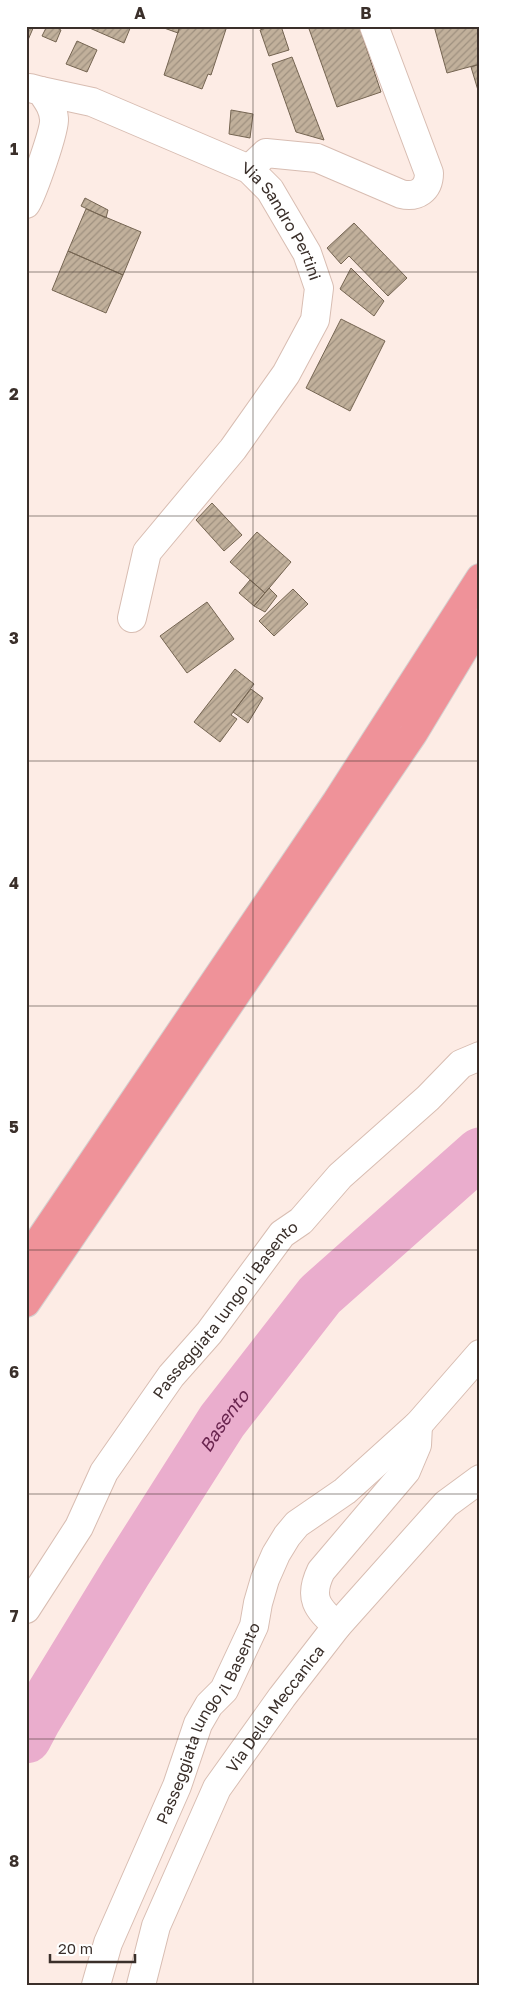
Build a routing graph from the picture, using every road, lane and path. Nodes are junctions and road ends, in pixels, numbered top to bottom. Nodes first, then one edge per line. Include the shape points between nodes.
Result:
1 (374, 26) edge
2 (34, 88) edge
3 (249, 168) junction
4 (26, 204) edge
5 (480, 578) edge
6 (132, 618) dead end
7 (480, 623) edge
8 (480, 1056) edge
9 (26, 1260) edge
10 (26, 1303) edge
11 (480, 1354) edge
12 (418, 1425) junction
13 (480, 1479) edge
14 (26, 1609) edge
15 (337, 1626) junction
16 (96, 1985) edge
17 (141, 1985) edge

1 - 3 street via 429,173 424,190 413,196 401,194 317,158 266,153
2 - 3 street, Via Sandro Pertini via 92,102
2 - 4 street via 52,107 55,121 33,193
3 - 6 street, Via Sandro Pertini via 270,190 307,253 319,288 315,320 286,374 233,449 147,552
5 - 9 highway via 336,802
7 - 10 highway via 413,734
8 - 14 street, Passeggiata lungo il Basento via 461,1064 428,1098 340,1176 301,1221 282,1234 209,1333 171,1376 104,1472 79,1527
11 - 12 street, Passeggiata lungo il Basento
12 - 15 street via 417,1445 406,1471 321,1572 314,1585 315,1600
12 - 16 street, Passeggiata lungo il Basento via 346,1491 296,1524 276,1554 258,1603 254,1626 224,1690 209,1705 198,1724 177,1786 108,1944
13 - 15 street, Via Della Meccanica via 446,1504
15 - 17 street, Via Della Meccanica via 217,1788 156,1926

